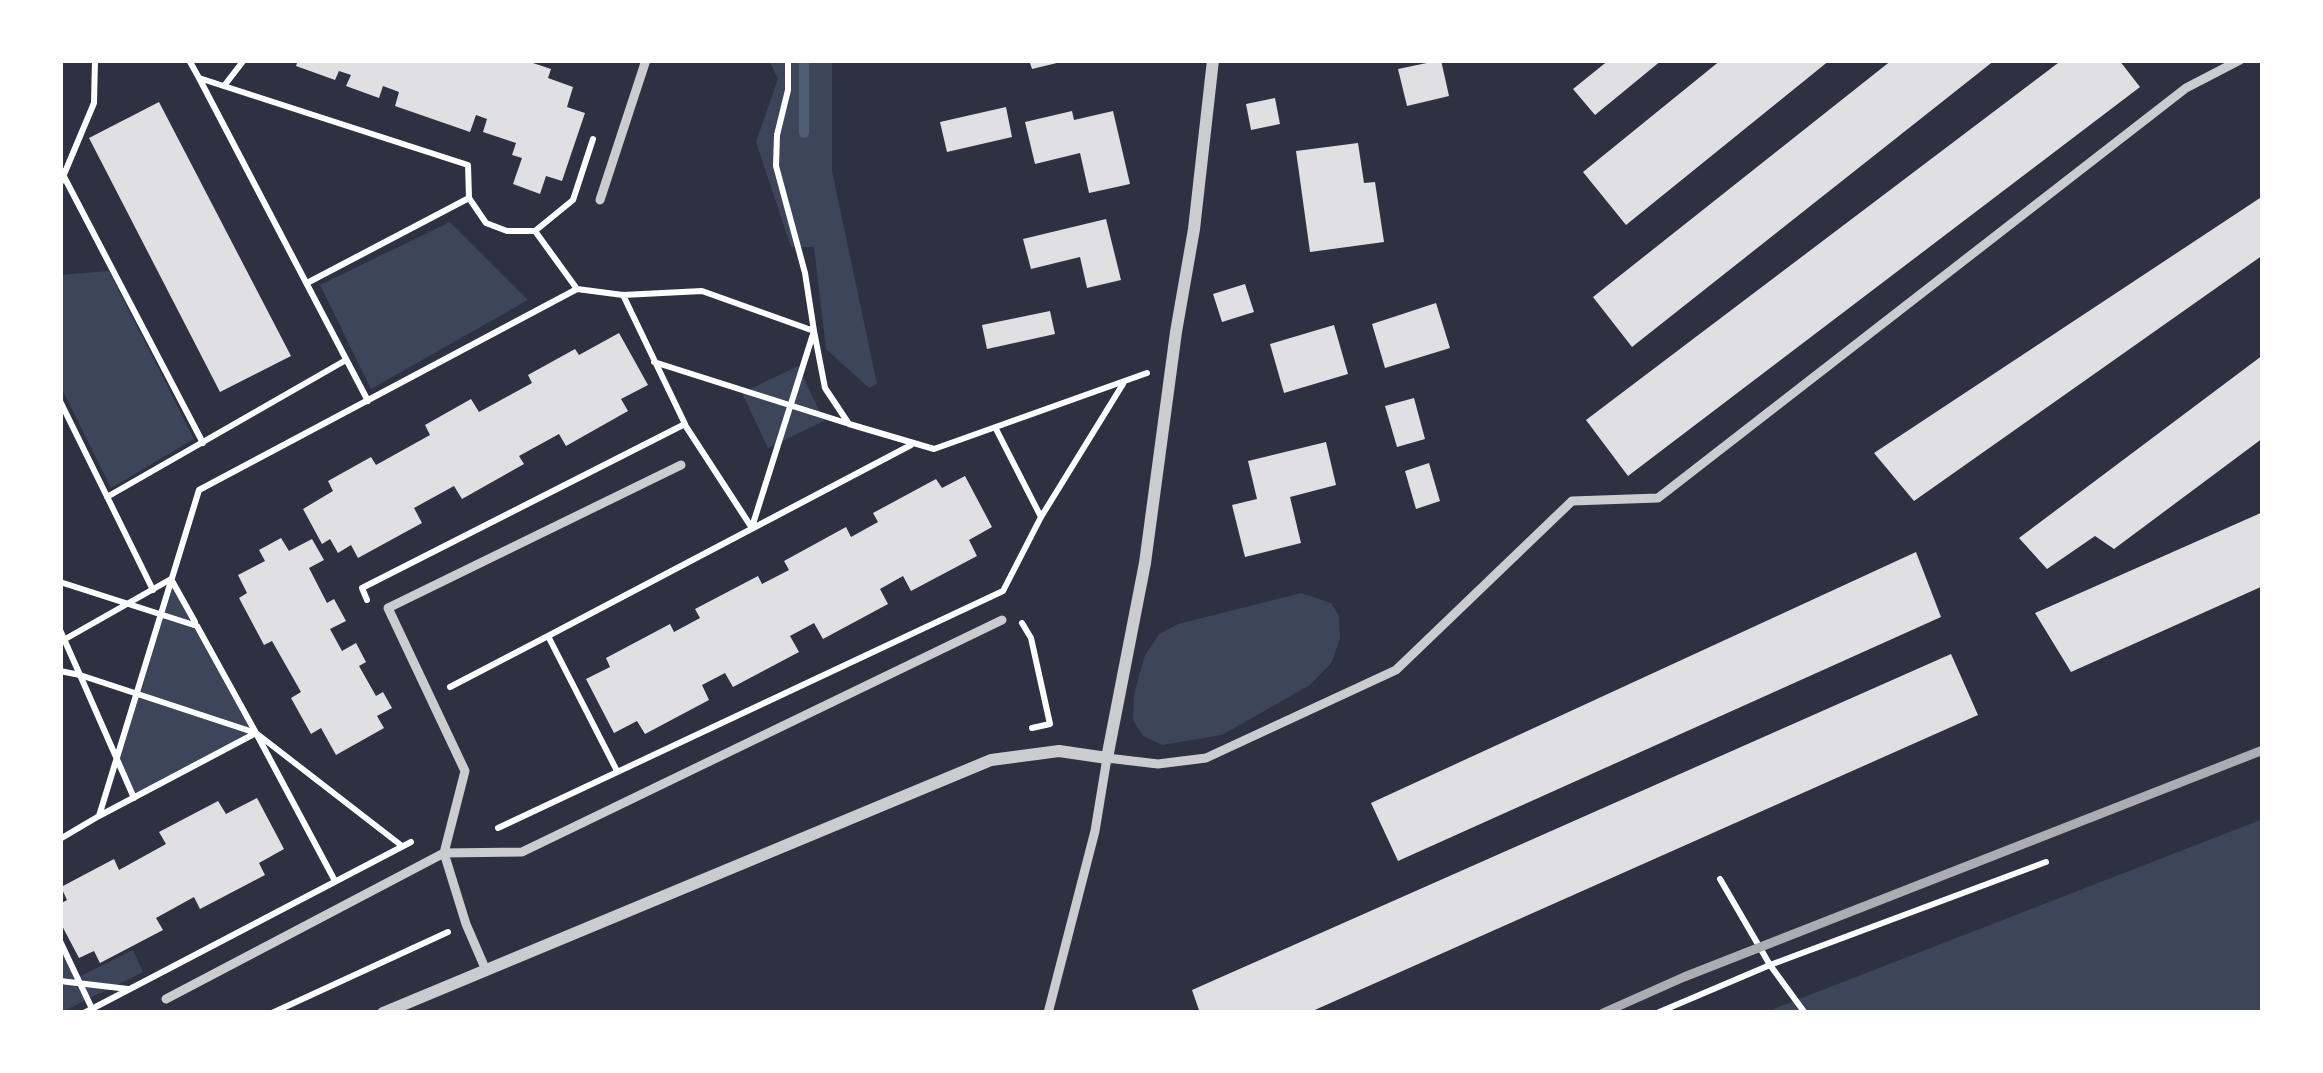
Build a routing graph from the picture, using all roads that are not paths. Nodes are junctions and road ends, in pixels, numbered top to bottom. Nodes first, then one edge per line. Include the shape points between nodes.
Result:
1 (646, 60) edge
2 (1213, 60) edge
3 (2240, 60) edge
4 (599, 200) dead end
5 (681, 465) dead end
6 (1002, 620) dead end
7 (1107, 758) junction
8 (444, 853) junction
9 (485, 968) junction
10 (166, 999) dead end
11 (383, 1013) edge
12 (1048, 1013) edge

1 - 4 lane
2 - 7 street via 1145,562
3 - 7 lane via 2186,88 1658,498 1572,501 1396,670 1206,758
5 - 8 lane via 388,608 465,771
6 - 8 lane via 522,852
7 - 9 street via 1059,751 991,760
7 - 12 lane
8 - 9 lane
8 - 10 lane
9 - 11 street

